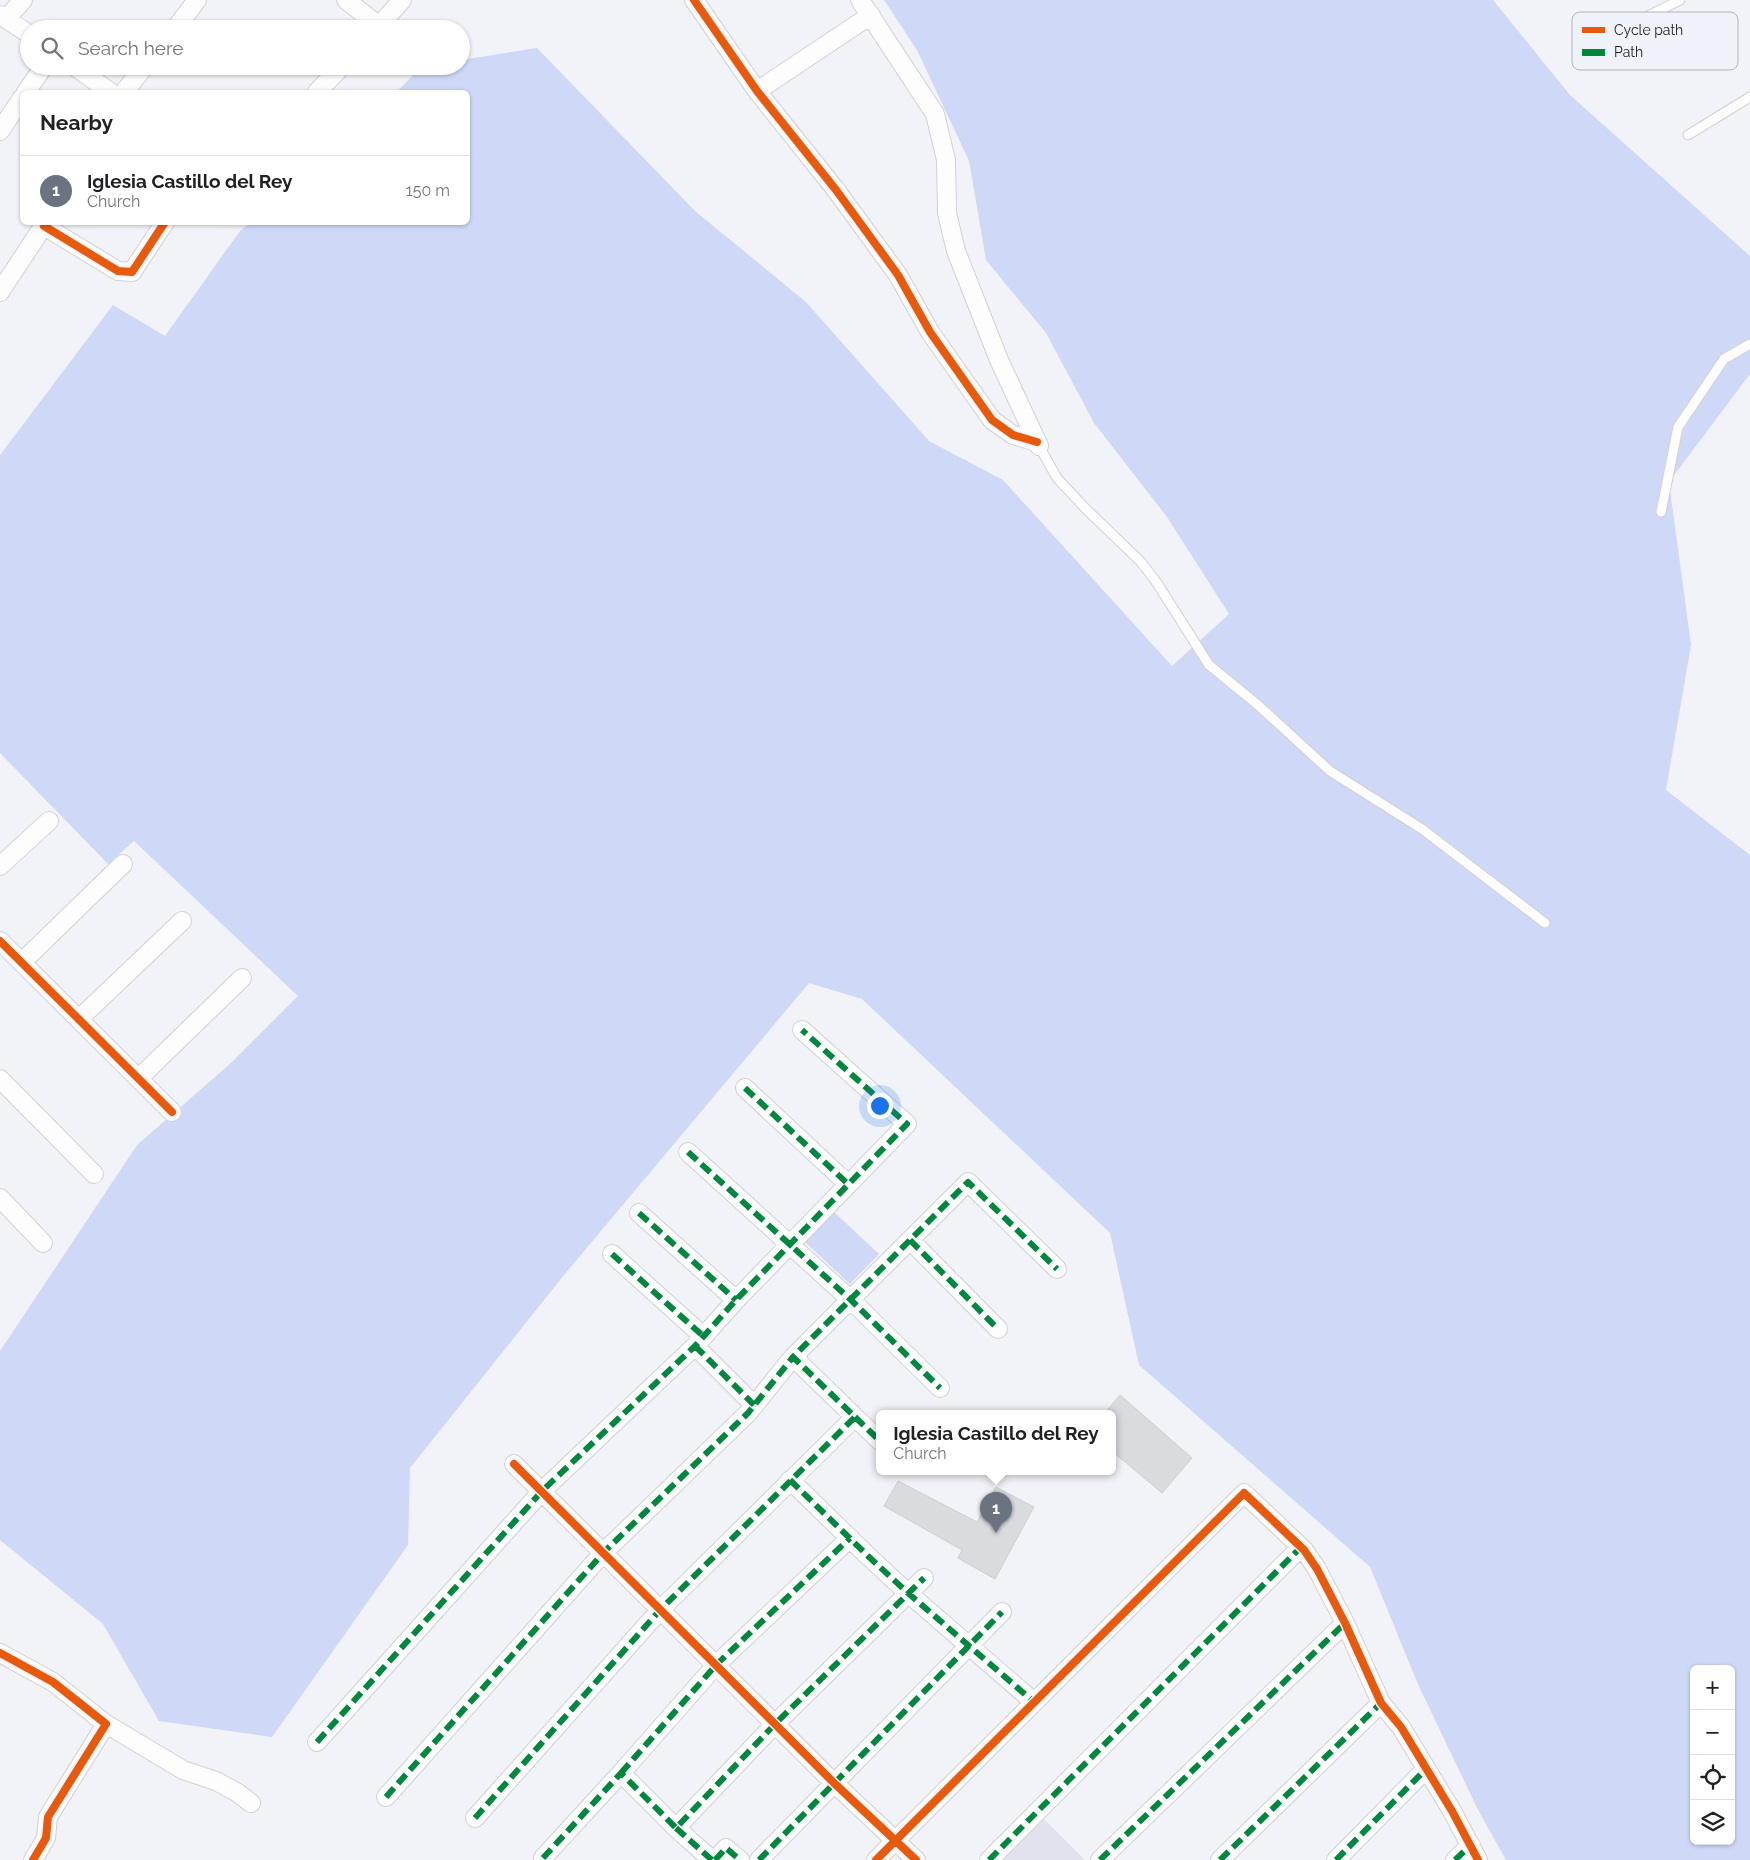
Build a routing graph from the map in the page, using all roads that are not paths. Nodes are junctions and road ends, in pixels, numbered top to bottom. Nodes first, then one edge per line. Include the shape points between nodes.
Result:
1 (23, 0) edge
2 (198, 0) edge
3 (346, 0) edge
4 (402, 0) edge
5 (694, 0) edge
6 (860, 0) edge
7 (1680, 0) edge
8 (1656, 12) edge
9 (871, 15) junction
10 (3, 17) edge
11 (182, 20) edge
12 (370, 20) edge
13 (384, 20) edge
14 (20, 28) edge
15 (38, 75) edge
16 (86, 75) edge
17 (138, 75) edge
18 (333, 75) edge
19 (27, 90) edge
20 (107, 90) edge
21 (126, 90) edge
22 (319, 90) edge
23 (757, 91) junction
24 (1750, 98) edge
25 (20, 101) edge
26 (0, 131) edge
27 (1688, 135) dead end
28 (44, 225) edge
29 (47, 225) edge
30 (163, 225) edge
31 (0, 292) edge
32 (1750, 344) edge
33 (1038, 444) junction
34 (1661, 512) dead end
35 (49, 821) dead end
36 (123, 864) dead end
37 (0, 866) edge
38 (182, 920) dead end
39 (1545, 923) dead end
40 (0, 941) edge
41 (22, 962) junction
42 (242, 978) dead end
43 (79, 1019) junction
44 (802, 1030) dead end
45 (138, 1078) junction
46 (0, 1079) edge
47 (745, 1088) dead end
48 (172, 1112) dead end
49 (688, 1152) dead end
50 (94, 1174) dead end
51 (848, 1184) junction
52 (0, 1198) edge
53 (639, 1213) dead end
54 (910, 1240) junction
55 (43, 1244) dead end
56 (790, 1244) junction
57 (612, 1254) dead end
58 (1057, 1270) dead end
59 (736, 1300) junction
60 (851, 1300) junction
61 (998, 1329) dead end
62 (699, 1341) junction
63 (793, 1358) junction
64 (940, 1388) dead end
65 (751, 1409) junction
66 (855, 1417) junction
67 (876, 1437) edge
68 (514, 1464) dead end
69 (790, 1480) junction
70 (542, 1491) junction
71 (850, 1538) junction
72 (1301, 1546) junction
73 (604, 1552) junction
74 (924, 1578) dead end
75 (908, 1593) junction
76 (661, 1609) junction
77 (1002, 1612) dead end
78 (1345, 1623) junction
79 (968, 1646) junction
80 (0, 1653) edge
81 (716, 1665) junction
82 (1034, 1702) junction
83 (1381, 1703) junction
84 (106, 1724) junction
85 (775, 1724) junction
86 (317, 1742) dead end
87 (1426, 1769) junction
88 (621, 1772) junction
89 (834, 1782) junction
90 (386, 1797) dead end
91 (251, 1803) dead end
92 (475, 1818) dead end
93 (676, 1828) junction
94 (894, 1841) junction
95 (1474, 1852) edge
96 (543, 1858) dead end
97 (33, 1860) edge
98 (714, 1860) edge
99 (740, 1860) edge
100 (759, 1860) edge
101 (876, 1860) edge
102 (916, 1860) edge
103 (989, 1860) edge
104 (1100, 1860) edge
105 (1220, 1860) edge
106 (1336, 1860) edge
107 (1455, 1860) edge

1 - 10 street
2 - 11 street
3 - 12 street
4 - 13 street
5 - 23 street
6 - 9 street
7 - 8 lane
9 - 23 street
9 - 33 street via 934,114 946,160 947,213 956,252 999,360
10 - 14 street
15 - 19 street
16 - 20 street
17 - 21 street
18 - 22 street
23 - 33 street via 898,275 930,332 992,420 1013,435
24 - 27 lane
25 - 26 street
28 - 31 street
29 - 30 street via 118,272 126,273 132,272
32 - 34 lane via 1724,359 1678,427
33 - 39 lane via 1058,478 1084,508 1141,562 1209,665 1330,771 1422,829
35 - 37 street
36 - 41 street
38 - 43 street
40 - 41 street
41 - 43 street
42 - 45 street
43 - 45 street
44 - 51 street via 907,1124
45 - 48 street
46 - 50 street
47 - 51 street
49 - 56 street
51 - 56 street
52 - 55 street
53 - 59 street
54 - 58 street via 968,1182
54 - 60 street
54 - 61 street
56 - 59 street
56 - 60 street
57 - 62 street
59 - 62 street
60 - 63 street
60 - 64 street
62 - 65 street
62 - 70 street
63 - 65 street
63 - 66 street
65 - 73 street
66 - 67 street
66 - 69 street
68 - 70 street
69 - 71 street
69 - 76 street
70 - 73 street
70 - 86 street
71 - 75 street
71 - 81 street
72 - 78 street
72 - 82 street via 1244,1493
72 - 103 street
73 - 76 street
73 - 90 street
74 - 75 street
75 - 79 street
75 - 85 street
76 - 81 street
76 - 92 street
77 - 79 street
78 - 83 street
78 - 104 street
79 - 82 street
79 - 89 street
80 - 84 street via 54,1682
81 - 85 street
81 - 88 street
82 - 94 street
83 - 87 street via 1401,1727
83 - 105 street
84 - 91 street via 183,1770 216,1781
84 - 97 street via 48,1817 46,1838
85 - 89 street
85 - 93 street
87 - 95 street
87 - 106 street
88 - 93 street
88 - 96 street
89 - 94 street
89 - 100 street
93 - 98 street
94 - 101 street
94 - 102 street
95 - 107 street
98 - 99 street via 726,1848

